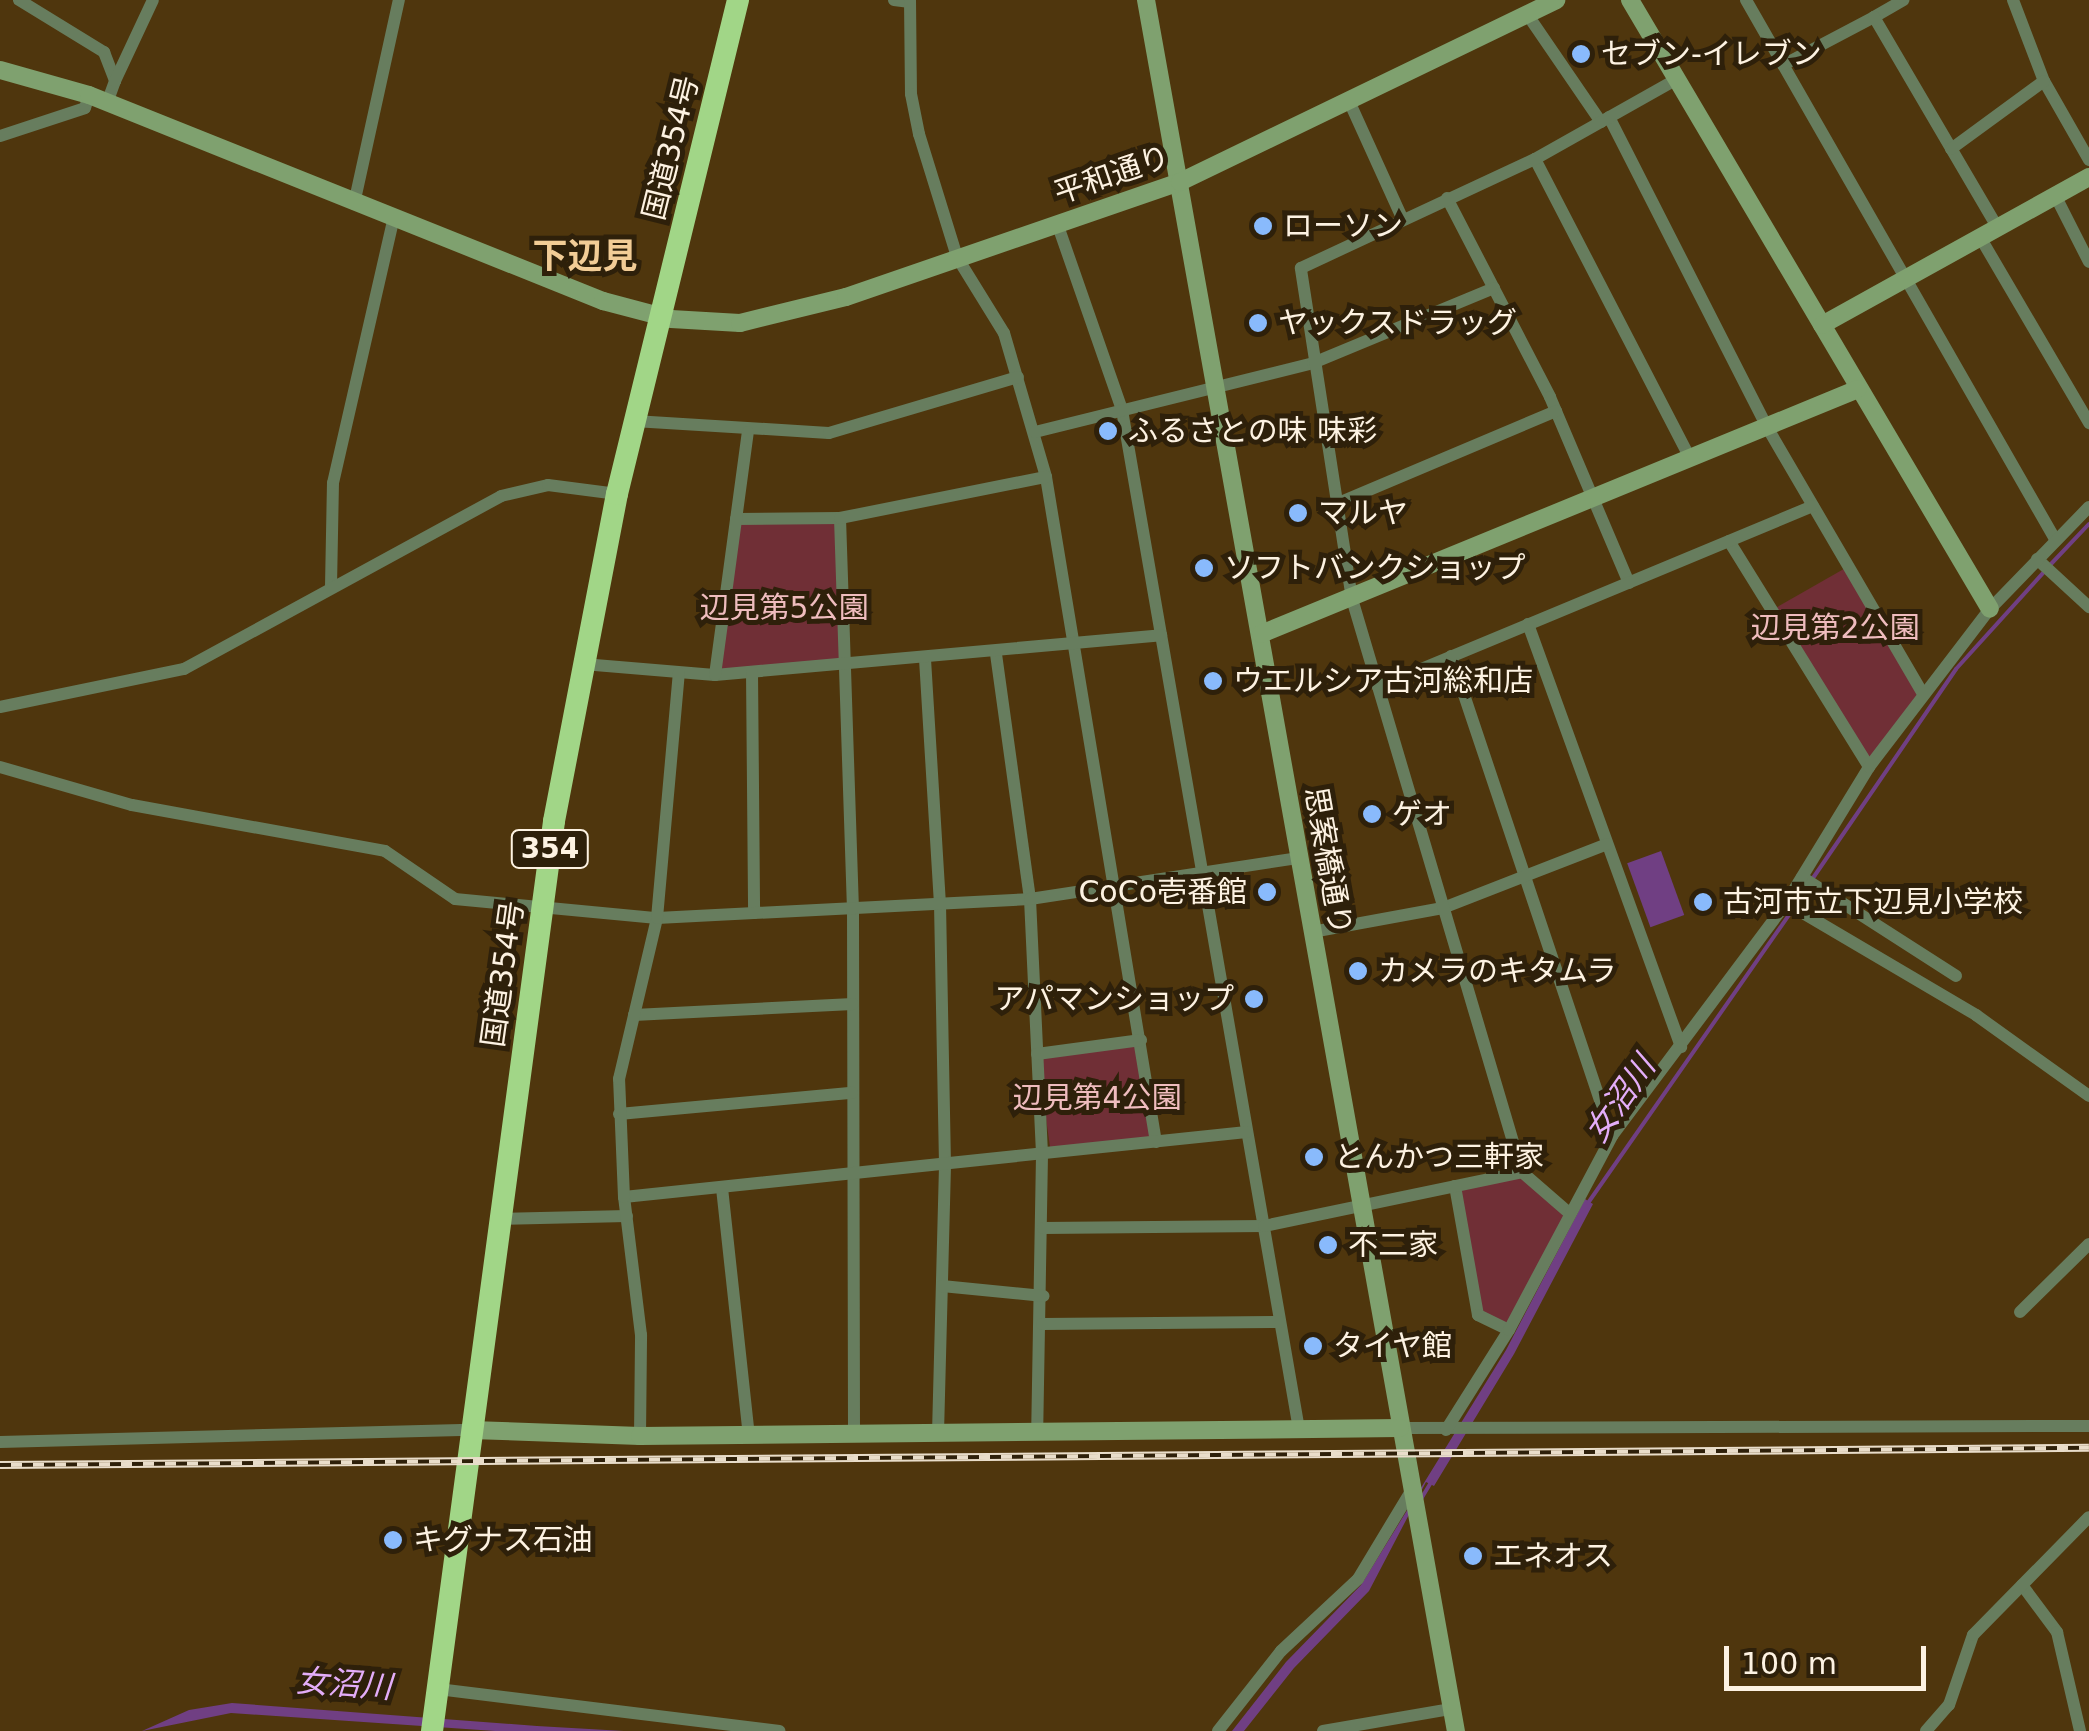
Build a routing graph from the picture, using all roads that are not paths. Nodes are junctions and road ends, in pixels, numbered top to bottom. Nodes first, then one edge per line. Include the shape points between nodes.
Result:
1 (19, 0) edge
2 (153, 0) edge
3 (399, 0) edge
4 (738, 0) edge
5 (894, 0) edge
6 (1146, 0) edge
7 (1556, 0) edge
8 (1630, 0) edge
9 (1746, 0) edge
10 (1904, 0) edge
11 (2013, 0) edge
12 (910, 1) edge
13 (1527, 14) junction
14 (1874, 17) junction
15 (1783, 65) junction
16 (0, 70) edge
17 (115, 80) junction
18 (1677, 80) junction
19 (2044, 81) junction
20 (89, 95) junction
21 (1350, 101) junction
22 (107, 103) junction
23 (1605, 119) junction
24 (0, 136) edge
25 (1951, 149) junction
26 (1535, 159) junction
27 (2089, 160) edge
28 (2089, 177) edge
29 (1180, 182) junction
30 (2055, 195) junction
31 (1447, 198) junction
32 (354, 204) junction
33 (1402, 218) junction
34 (392, 220) junction
35 (1057, 223) junction
36 (1988, 232) junction
37 (957, 257) junction
38 (2089, 262) edge
39 (1905, 278) junction
40 (1494, 288) junction
41 (661, 316) junction
42 (1822, 325) junction
43 (1313, 363) junction
44 (1018, 377) junction
45 (1217, 387) junction
46 (1858, 389) junction
47 (1122, 410) junction
48 (1556, 410) junction
49 (634, 421) junction
50 (2089, 424) edge
51 (1767, 427) junction
52 (748, 432) junction
53 (1034, 432) junction
54 (1690, 458) junction
55 (1046, 477) junction
56 (617, 494) junction
57 (1593, 498) junction
58 (1336, 504) junction
59 (1813, 506) junction
60 (2089, 507) edge
61 (840, 518) junction
62 (736, 520) junction
63 (2055, 539) junction
64 (1729, 541) junction
65 (2037, 559) junction
66 (1628, 583) junction
67 (331, 586) junction
68 (1352, 599) junction
69 (2089, 607) edge
70 (1990, 609) junction
71 (1528, 624) junction
72 (1161, 634) junction
73 (1261, 634) junction
74 (1076, 646) junction
75 (996, 654) junction
76 (1451, 656) junction
77 (925, 659) junction
78 (583, 664) junction
79 (845, 665) junction
80 (752, 672) junction
81 (679, 673) junction
82 (715, 676) junction
83 (1378, 687) junction
84 (1923, 694) junction
85 (0, 707) edge
86 (1869, 766) junction
87 (0, 767) edge
88 (1607, 844) junction
89 (1300, 858) junction
90 (1203, 874) junction
91 (1524, 876) junction
92 (1802, 877) junction
93 (1118, 886) junction
94 (1030, 899) junction
95 (1786, 903) junction
96 (940, 904) junction
97 (543, 906) junction
98 (854, 908) junction
99 (1443, 908) junction
100 (754, 913) junction
101 (657, 918) junction
102 (1312, 932) junction
103 (1895, 938) junction
104 (1881, 959) junction
105 (1956, 976) dead end
106 (852, 1004) junction
107 (634, 1015) junction
108 (1141, 1040) junction
109 (1680, 1048) junction
110 (1037, 1054) junction
111 (852, 1093) junction
112 (2089, 1096) edge
113 (619, 1114) junction
114 (1248, 1132) junction
115 (1612, 1136) junction
116 (1156, 1142) junction
117 (1042, 1155) junction
118 (946, 1166) junction
119 (1522, 1172) junction
120 (851, 1176) junction
121 (1455, 1186) junction
122 (722, 1188) junction
123 (624, 1197) junction
124 (1360, 1206) junction
125 (1568, 1212) junction
126 (627, 1216) junction
127 (499, 1219) junction
128 (1264, 1226) junction
129 (1043, 1228) junction
130 (2089, 1244) edge
131 (942, 1286) junction
132 (1044, 1296) junction
133 (2020, 1312) dead end
134 (1280, 1322) junction
135 (1042, 1324) junction
136 (1509, 1330) junction
137 (2089, 1426) edge
138 (1400, 1428) junction
139 (1299, 1429) junction
140 (470, 1430) junction
141 (1037, 1430) junction
142 (938, 1431) junction
143 (1457, 1431) junction
144 (854, 1434) junction
145 (749, 1435) junction
146 (640, 1436) junction
147 (0, 1442) edge
148 (1412, 1495) junction
149 (2089, 1516) edge
150 (2022, 1585) junction
151 (1452, 1709) junction
152 (435, 1710) edge
153 (779, 1731) edge
154 (1218, 1731) edge
155 (1322, 1731) edge
156 (1456, 1731) edge
157 (1926, 1731) edge
158 (2080, 1731) edge

1 - 17 street via 104,52
2 - 17 street
3 - 32 street
4 - 41 highway, 国道354号 / 354
5 - 12 street
6 - 29 street, 思案橋通り
7 - 13 street, 平和通り
8 - 18 street
9 - 15 street
10 - 14 street
11 - 19 street
12 - 37 street via 911,94
13 - 21 street, 平和通り
13 - 23 street
14 - 15 street
14 - 25 street
15 - 39 street
16 - 20 street, 平和通り
17 - 22 street
18 - 23 street
18 - 42 street
19 - 25 street
19 - 27 street
20 - 22 street, 平和通り
20 - 24 street via 85,108
21 - 29 street, 平和通り
21 - 33 street
22 - 32 street, 平和通り
23 - 26 street
23 - 51 street
25 - 36 street
26 - 31 street
26 - 54 street
28 - 30 street
29 - 35 street, 平和通り
29 - 45 street, 思案橋通り
30 - 36 street
30 - 38 street
31 - 33 street
31 - 40 street
32 - 34 street, 平和通り
33 - 43 street via 1304,262
34 - 41 street, 平和通り
34 - 67 street via 333,483
35 - 37 street, 平和通り
35 - 47 street
36 - 39 street
36 - 50 street
37 - 41 street, 平和通り via 793,313 740,324
37 - 44 street via 1004,333
39 - 42 street
39 - 63 street
40 - 43 street
40 - 48 street
41 - 49 highway, 国道354号 / 354
42 - 46 street
43 - 45 street
43 - 58 street
44 - 52 street via 829,433
44 - 53 street
45 - 47 street
45 - 73 street, 思案橋通り
46 - 51 street
46 - 70 street
47 - 53 street
47 - 72 street
48 - 57 street
48 - 58 street
49 - 52 street
49 - 56 highway, 国道354号 / 354
51 - 54 street
51 - 59 street
52 - 62 street
53 - 55 street
54 - 57 street
55 - 61 street
55 - 74 street
56 - 67 street via 548,486 501,496
56 - 78 highway, 国道354号 / 354
57 - 66 street
57 - 68 street
58 - 68 street
59 - 64 street
59 - 84 street
60 - 63 street
61 - 62 street
61 - 79 street
62 - 82 street
63 - 65 street
64 - 66 street
64 - 86 street
65 - 69 street
65 - 70 street
66 - 71 street
67 - 85 street via 184,669
68 - 73 street
68 - 83 street
70 - 84 street
71 - 76 street
71 - 88 street
72 - 74 street
72 - 90 street
73 - 89 street, 思案橋通り
74 - 75 street
74 - 93 street
75 - 77 street
75 - 94 street
76 - 83 street
76 - 91 street
77 - 79 street
77 - 96 street
78 - 81 street
78 - 97 highway, 国道354号 / 354
79 - 80 street
79 - 98 street
80 - 82 street
80 - 100 street
81 - 82 street
81 - 101 street
83 - 99 street
84 - 86 street
86 - 92 street
87 - 97 street via 132,805 385,852 455,899
88 - 91 street
88 - 109 street
89 - 90 street
89 - 102 street, 思案橋通り
90 - 93 street
90 - 114 street
91 - 99 street
91 - 115 street
92 - 95 street
92 - 103 street
93 - 94 street
93 - 108 street
94 - 96 street
94 - 110 street
95 - 104 street
95 - 109 street
96 - 98 street
96 - 118 street
97 - 101 street
97 - 127 highway, 国道354号 / 354
98 - 100 street
98 - 106 street
99 - 102 street
99 - 119 street
100 - 101 street
101 - 107 street
102 - 124 street, 思案橋通り
103 - 104 street
103 - 105 street
104 - 112 street via 1976,1015
106 - 107 street
106 - 111 street
107 - 113 street via 619,1079
108 - 110 street
108 - 116 street
109 - 115 street
110 - 117 street
111 - 113 street
111 - 120 street
113 - 123 street
114 - 116 street
114 - 128 street
115 - 125 street
116 - 117 street
117 - 118 street
117 - 129 street
118 - 120 street
118 - 131 street
119 - 121 street
119 - 125 street
120 - 122 street
120 - 144 street
121 - 124 street
121 - 136 street via 1478,1315
122 - 123 street
122 - 145 street
123 - 126 street
124 - 128 street
124 - 138 street, 思案橋通り
125 - 136 street
126 - 127 street
126 - 146 street via 641,1336
127 - 140 highway, 国道354号 / 354
128 - 129 street
128 - 134 street
129 - 132 street
130 - 133 street
131 - 132 street
131 - 142 street
132 - 135 street
134 - 135 street
134 - 139 street
135 - 141 street
136 - 143 street
137 - 143 street
138 - 139 street
138 - 143 street
138 - 148 street, 思案橋通り
139 - 141 street
140 - 146 street
140 - 147 street
140 - 152 highway, 国道354号 / 354
141 - 142 street
142 - 144 street
144 - 145 street
145 - 146 street
148 - 151 street, 思案橋通り
148 - 154 street via 1358,1578 1281,1651
149 - 150 street
150 - 157 street via 1973,1634 1949,1705
150 - 158 street via 2057,1632
151 - 155 street
151 - 156 street, 思案橋通り
152 - 153 street

